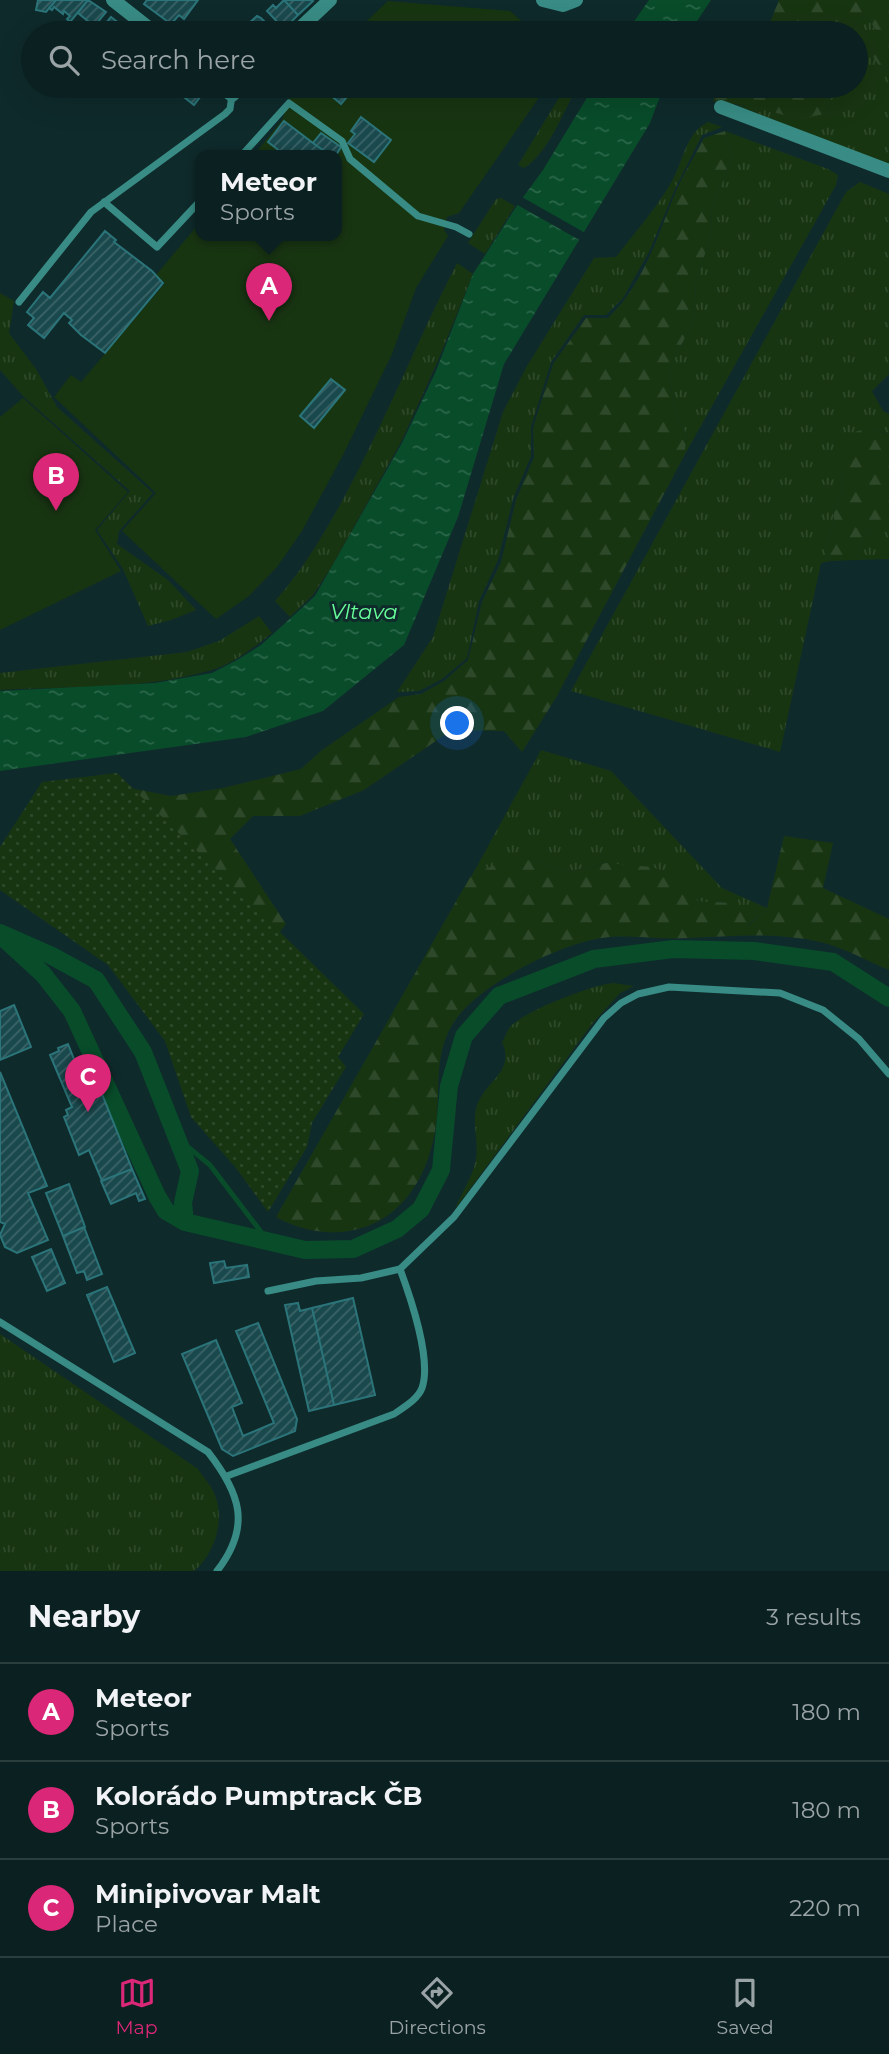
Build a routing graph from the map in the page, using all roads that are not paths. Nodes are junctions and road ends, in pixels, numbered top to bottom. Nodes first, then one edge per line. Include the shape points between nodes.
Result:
1 (113, 0) edge
2 (330, 0) edge
3 (543, 0) edge
4 (576, 0) edge
5 (140, 21) edge
6 (308, 21) edge
7 (231, 98) edge
8 (721, 107) dead end
9 (247, 150) edge
10 (889, 171) edge
11 (104, 201) junction
12 (195, 206) edge
13 (469, 234) dead end
14 (19, 302) dead end
15 (889, 1074) edge
16 (400, 1269) junction
17 (268, 1291) dead end
18 (0, 1322) edge
19 (227, 1476) junction
20 (217, 1571) edge

1 - 5 street
2 - 6 street
3 - 4 street via 563,5
7 - 11 lane via 225,114
8 - 10 street
9 - 13 lane via 289,103 342,141 350,159 418,216
11 - 12 lane via 157,247
11 - 14 lane
15 - 16 lane via 859,1039 823,1010 780,993 669,987 638,994 604,1018 454,1217
16 - 17 lane
16 - 19 lane via 424,1359 422,1388 412,1401 394,1414
18 - 19 lane via 208,1452
19 - 20 lane via 238,1525 234,1545

